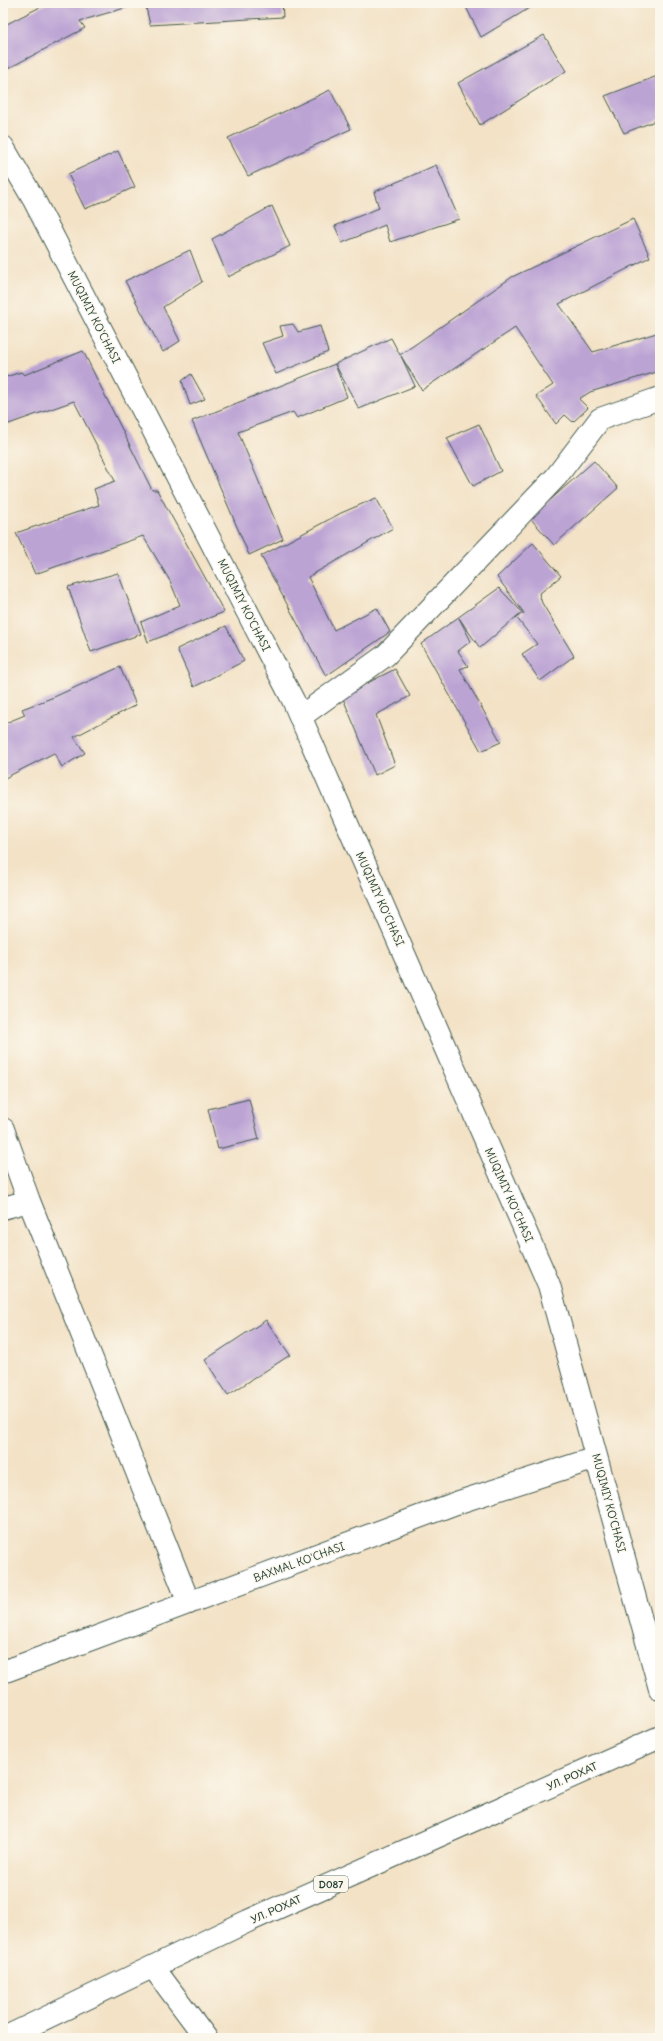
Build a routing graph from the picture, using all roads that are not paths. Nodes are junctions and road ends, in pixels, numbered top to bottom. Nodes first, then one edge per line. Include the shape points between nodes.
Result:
1 (3, 147) edge
2 (660, 398) edge
3 (300, 716) junction
4 (3, 1129) edge
5 (29, 1201) junction
6 (3, 1208) edge
7 (596, 1458) junction
8 (189, 1602) junction
9 (3, 1672) edge
10 (660, 1689) edge
11 (660, 1736) edge
12 (153, 1967) junction
13 (4, 2038) edge
14 (206, 2038) edge

1 - 3 street, MUQIMIY KO'CHASI via 34,200
2 - 3 street via 600,419 556,478 386,655
3 - 7 street, MUQIMIY KO'CHASI via 549,1285
4 - 5 street
5 - 6 street
5 - 8 street
7 - 8 street, BAXMAL KO'CHASI via 459,1502
7 - 10 street, MUQIMIY KO'CHASI
8 - 9 street, BAXMAL KO'CHASI
11 - 12 street, УЛ. РОХАТ / D087 via 255,1918
12 - 13 street, УЛ. РОХАТ / D087
12 - 14 street

